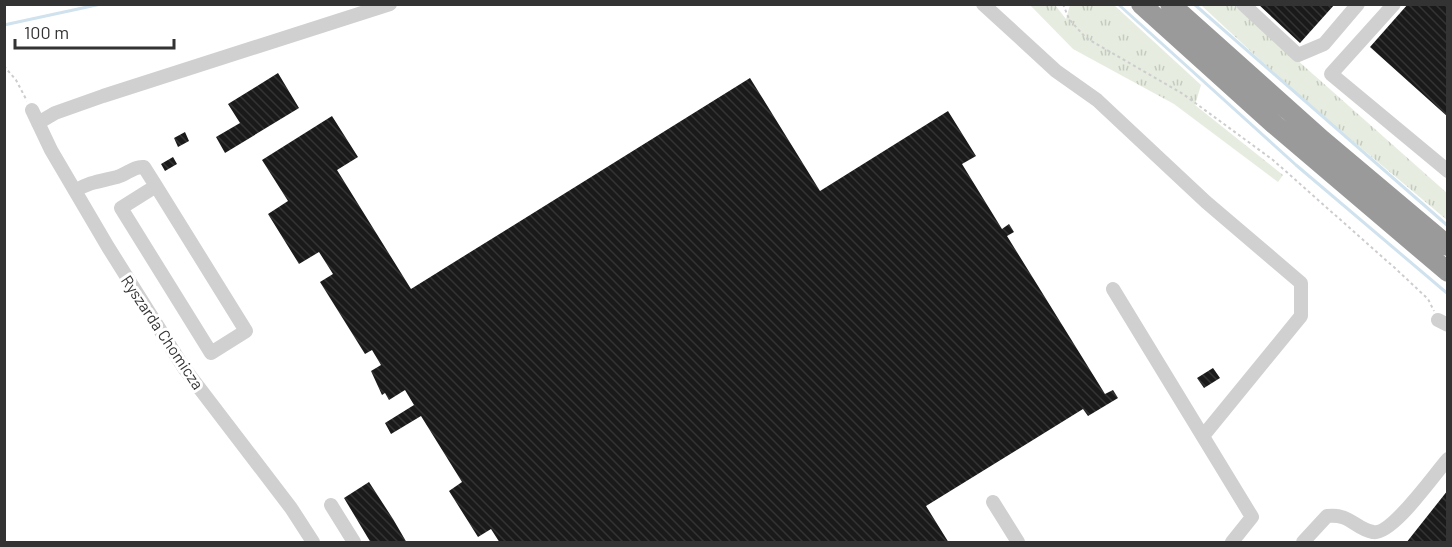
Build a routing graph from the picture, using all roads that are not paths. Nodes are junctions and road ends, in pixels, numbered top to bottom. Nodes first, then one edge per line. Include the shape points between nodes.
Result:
1 (390, 4) edge
2 (983, 4) edge
3 (1141, 4) edge
4 (1170, 4) edge
5 (1243, 4) edge
6 (1358, 4) edge
7 (1394, 4) edge
8 (1448, 171) edge
9 (156, 186) junction
10 (75, 190) junction
11 (1448, 246) edge
12 (1448, 272) edge
13 (1113, 289) dead end
14 (1203, 436) junction
15 (1448, 459) edge
16 (993, 502) dead end
17 (331, 505) dead end
18 (313, 543) edge
19 (354, 543) edge
20 (1018, 543) edge
21 (1232, 543) edge
22 (1303, 543) edge

1 - 10 street, Ryszarda Chomicza via 35,117
2 - 14 street via 1056,71 1097,100 1206,202 1301,283 1301,316
3 - 12 highway via 1275,125
4 - 11 highway
5 - 6 street via 1298,55 1324,44
7 - 8 street via 1331,74
9 - 9 street via 246,331 211,353 121,208
9 - 10 street via 144,168 138,167
10 - 18 street, Ryszarda Chomicza via 184,368 291,508
13 - 14 street
14 - 21 street via 1252,517
15 - 22 street via 1394,524 1372,532 1339,514 1327,516
16 - 20 street
17 - 19 street

